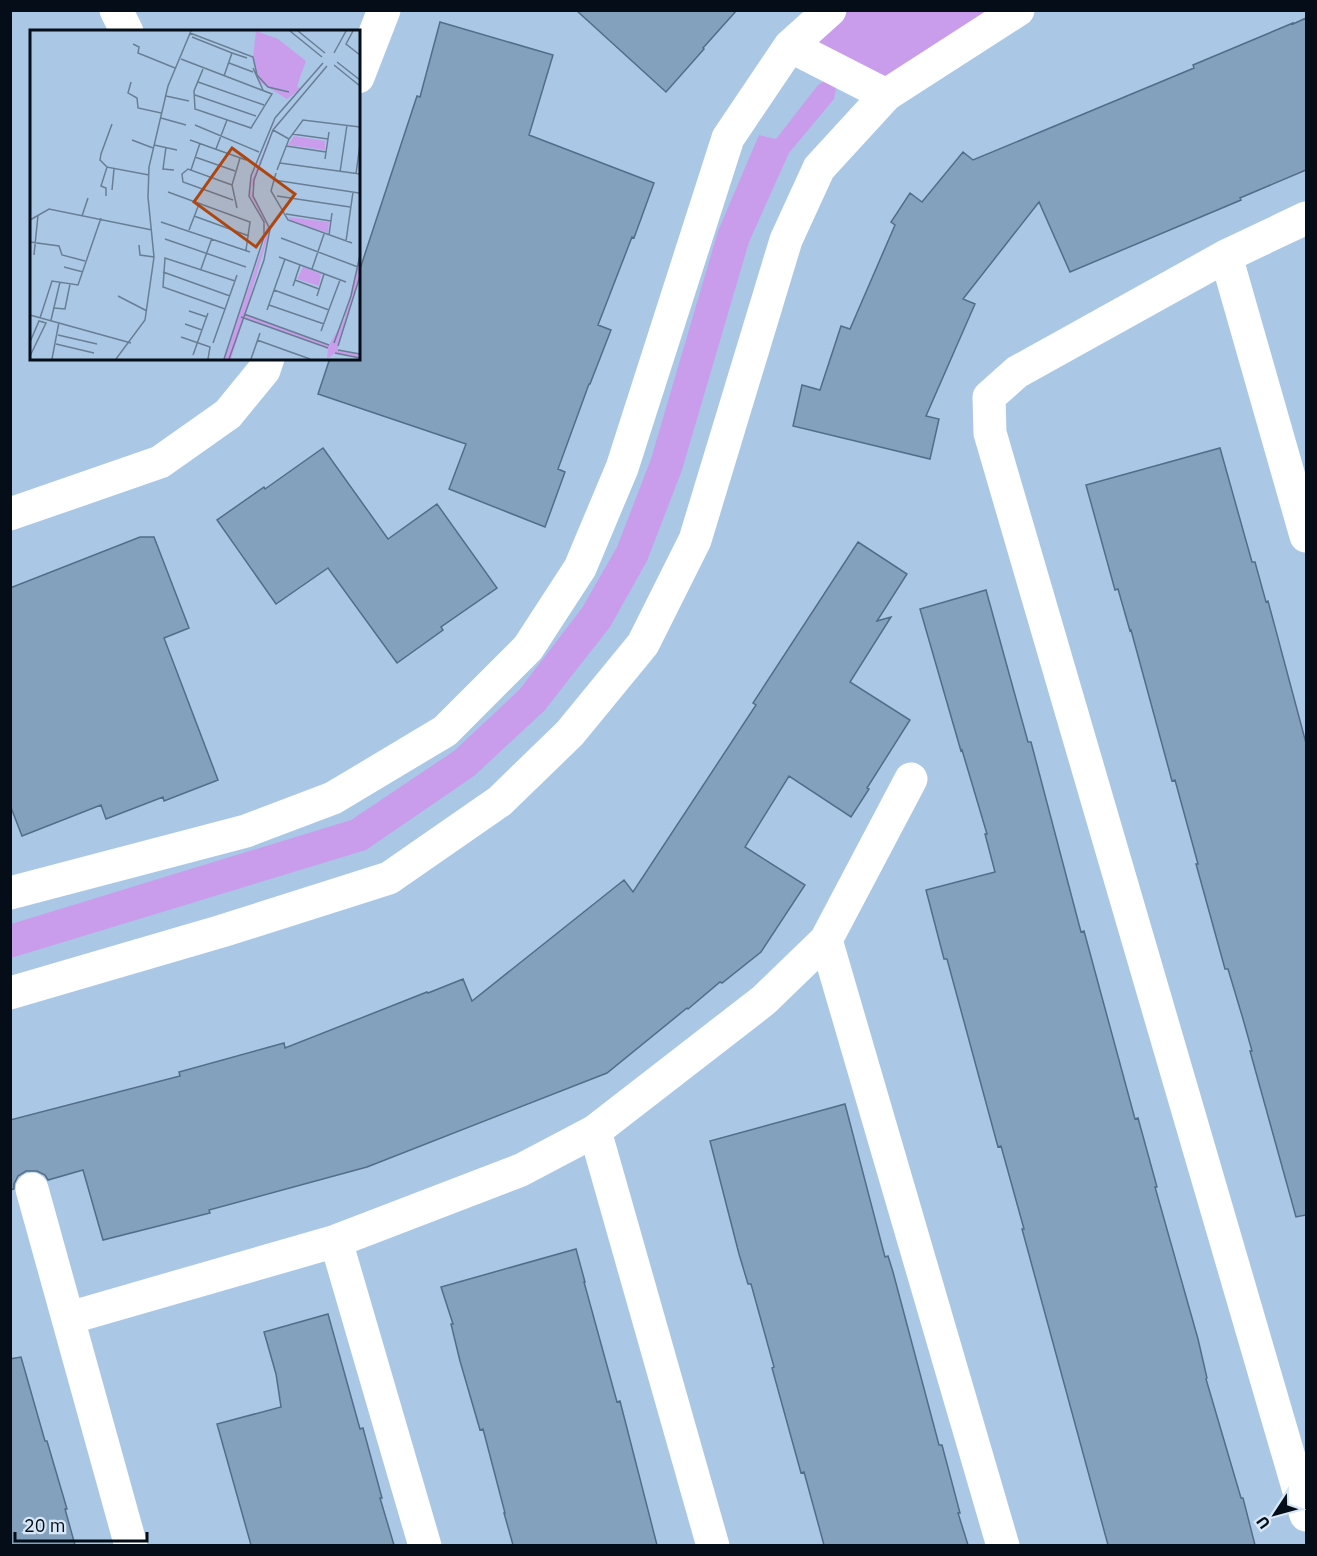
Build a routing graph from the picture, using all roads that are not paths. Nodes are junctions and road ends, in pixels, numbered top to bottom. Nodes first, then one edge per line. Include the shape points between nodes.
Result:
1 (116, 10) edge
2 (384, 10) edge
3 (830, 10) edge
4 (1018, 10) edge
5 (126, 30) edge
6 (790, 46) junction
7 (360, 72) edge
8 (886, 94) junction
9 (1306, 218) edge
10 (1226, 256) junction
11 (267, 360) edge
12 (13, 508) edge
13 (1306, 536) edge
14 (911, 779) dead end
15 (10, 893) edge
16 (826, 940) junction
17 (10, 993) edge
18 (595, 1131) junction
19 (32, 1189) dead end
20 (336, 1240) junction
21 (69, 1318) junction
22 (1296, 1441) edge
23 (1306, 1515) edge
24 (131, 1545) edge
25 (425, 1545) edge
26 (713, 1545) edge
27 (1003, 1545) edge

1 - 5 street
2 - 7 street
3 - 6 street
4 - 8 street
6 - 8 street
6 - 15 street via 728,138 622,468 580,568 528,648 445,731 333,798 246,831
8 - 17 street via 819,168 786,240 695,540 642,644 570,733 500,801 389,878 222,932
9 - 10 street
10 - 13 street
10 - 22 street via 1017,372 989,397 990,434
11 - 12 street via 264,370 228,414 160,462
14 - 16 street
16 - 18 street via 764,1000
16 - 27 street
18 - 20 street via 520,1170
18 - 26 street
19 - 21 street
20 - 21 street
20 - 25 street
21 - 24 street
22 - 23 street

